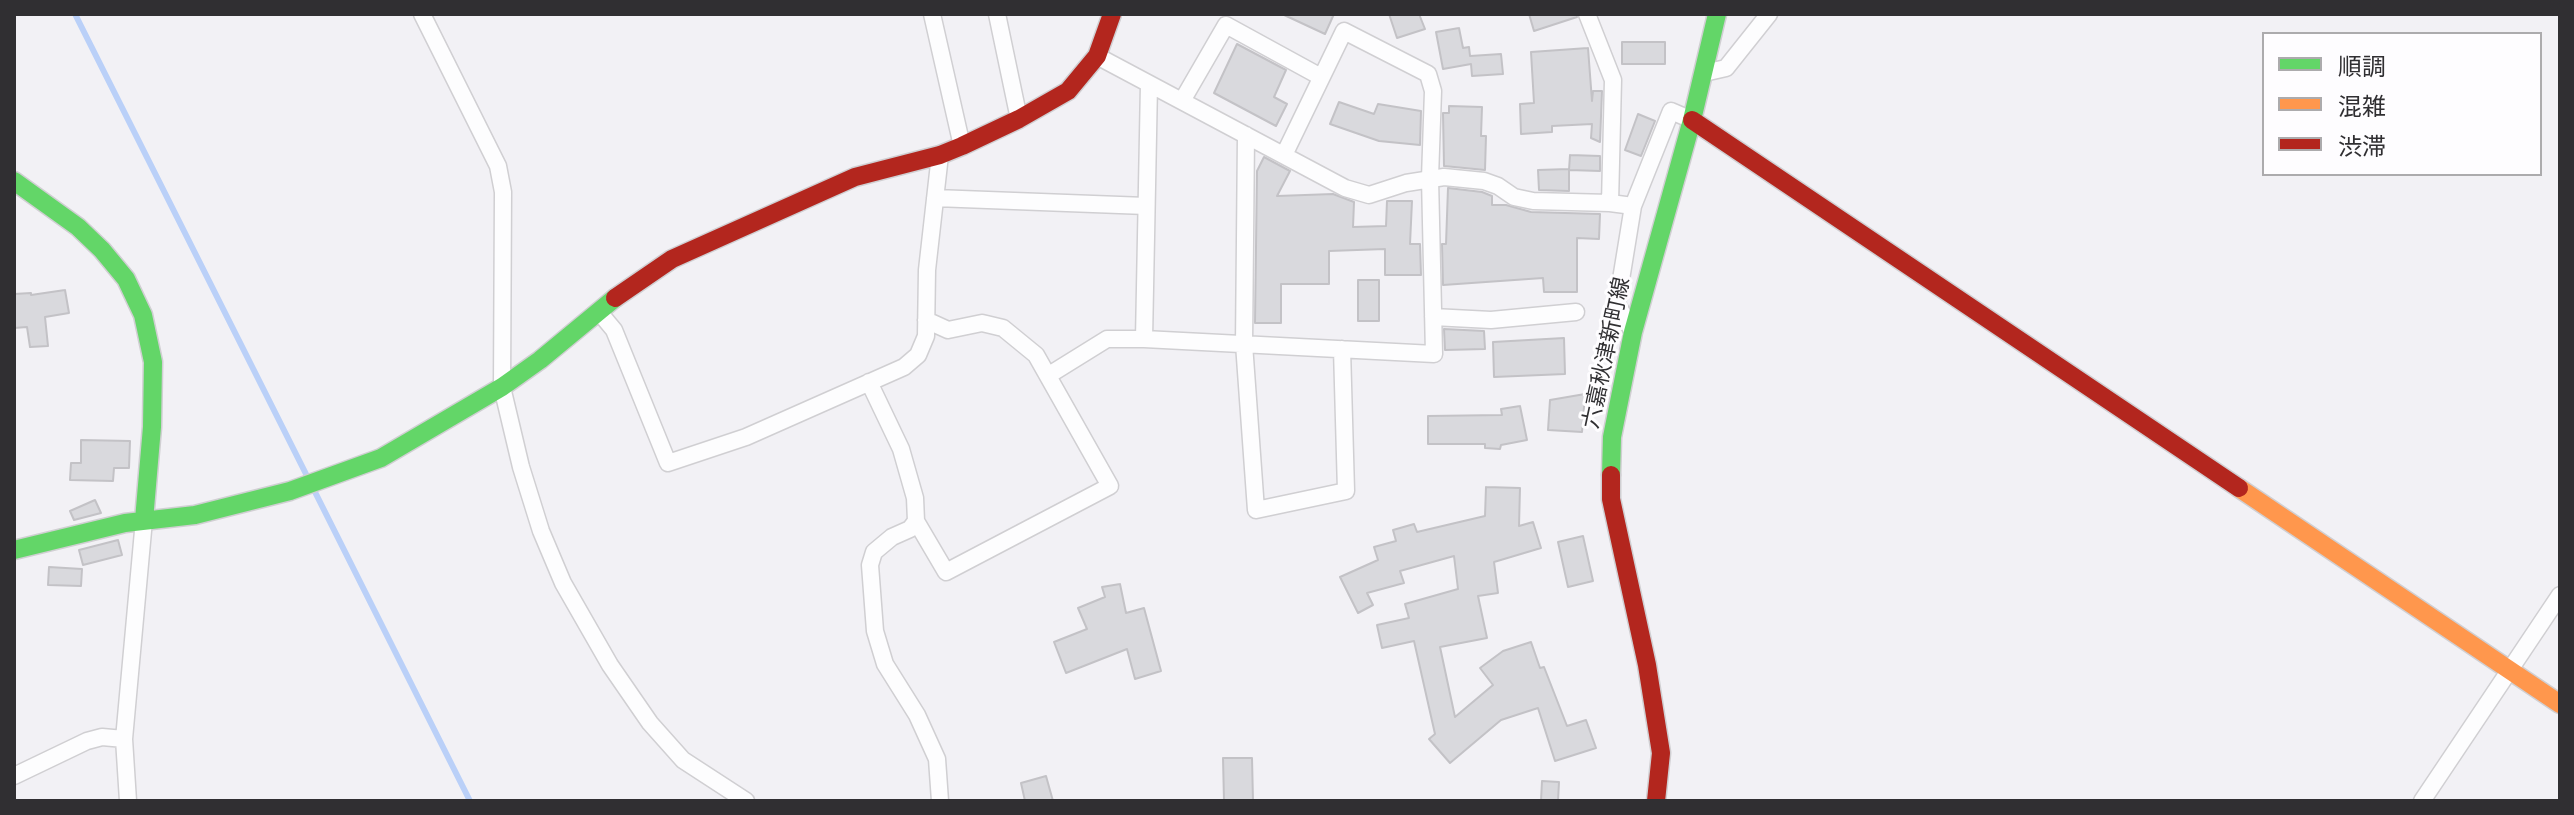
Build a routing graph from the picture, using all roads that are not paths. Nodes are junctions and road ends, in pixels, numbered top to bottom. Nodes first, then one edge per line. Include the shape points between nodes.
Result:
1 (422, 14) edge
2 (932, 14) edge
3 (997, 14) edge
4 (1112, 14) edge
5 (1587, 14) edge
6 (1717, 14) edge
7 (1769, 14) edge
8 (1097, 56) junction
9 (1704, 73) junction
10 (1321, 77) junction
11 (1149, 84) junction
12 (1182, 101) junction
13 (1019, 119) junction
14 (1692, 120) junction
15 (1246, 135) junction
16 (962, 146) junction
17 (940, 155) junction
18 (1284, 155) junction
19 (1430, 178) junction
20 (14, 181) edge
21 (935, 198) junction
22 (1610, 203) junction
23 (1146, 206) junction
24 (1633, 206) junction
25 (599, 312) junction
26 (1576, 312) dead end
27 (1433, 317) junction
28 (926, 320) junction
29 (1633, 332) junction
30 (1144, 339) junction
31 (1244, 344) junction
32 (1342, 349) junction
33 (1049, 375) junction
34 (869, 382) junction
35 (502, 387) junction
36 (144, 520) junction
37 (916, 521) junction
38 (14, 550) edge
39 (2560, 595) edge
40 (2510, 670) junction
41 (2560, 704) edge
42 (124, 739) junction
43 (14, 776) edge
44 (733, 799) edge
45 (128, 801) edge
46 (940, 801) edge
47 (1656, 801) edge
48 (2422, 801) edge

1 - 35 street via 498,166 503,192
2 - 16 street
3 - 13 street
4 - 8 street
5 - 22 street via 1613,80
6 - 9 street, 六嘉秋津新町線
7 - 9 street via 1726,68
8 - 11 street
8 - 13 street via 1068,91
9 - 14 street, 六嘉秋津新町線
10 - 12 street via 1226,25
10 - 18 street
10 - 19 street via 1344,31 1428,74 1433,91
11 - 12 street
11 - 23 street
12 - 15 street
13 - 16 street
14 - 24 street via 1671,111
14 - 29 street, 六嘉秋津新町線
14 - 40 street
15 - 18 street
15 - 31 street
16 - 17 street
17 - 21 street
17 - 25 street via 855,177 672,259
18 - 19 street via 1369,195
19 - 22 street via 1484,181 1533,201
19 - 27 street
20 - 36 street via 102,250 126,279 143,315 153,362
21 - 23 street
21 - 28 street
22 - 24 street
23 - 30 street
24 - 29 street via 1617,304
25 - 34 street via 614,330 668,463 746,437
25 - 35 street
26 - 27 street via 1491,320
27 - 32 street via 1434,354
28 - 33 street via 948,330 982,323 1003,328 1036,355
28 - 34 street via 918,355
29 - 47 street, 六嘉秋津新町線 via 1612,437 1611,499 1661,753
30 - 31 street
30 - 33 street via 1107,339
31 - 32 street
31 - 32 street via 1256,510 1346,491
33 - 37 street via 1110,486 946,572
34 - 37 street via 901,449
35 - 36 street via 381,458 290,491 195,515
35 - 44 street via 529,493 563,583 650,723 683,760
36 - 38 street
36 - 42 street
37 - 46 street via 874,552 874,618 885,664 937,759
39 - 40 street
40 - 41 street
40 - 48 street
42 - 43 street via 87,741
42 - 45 street

